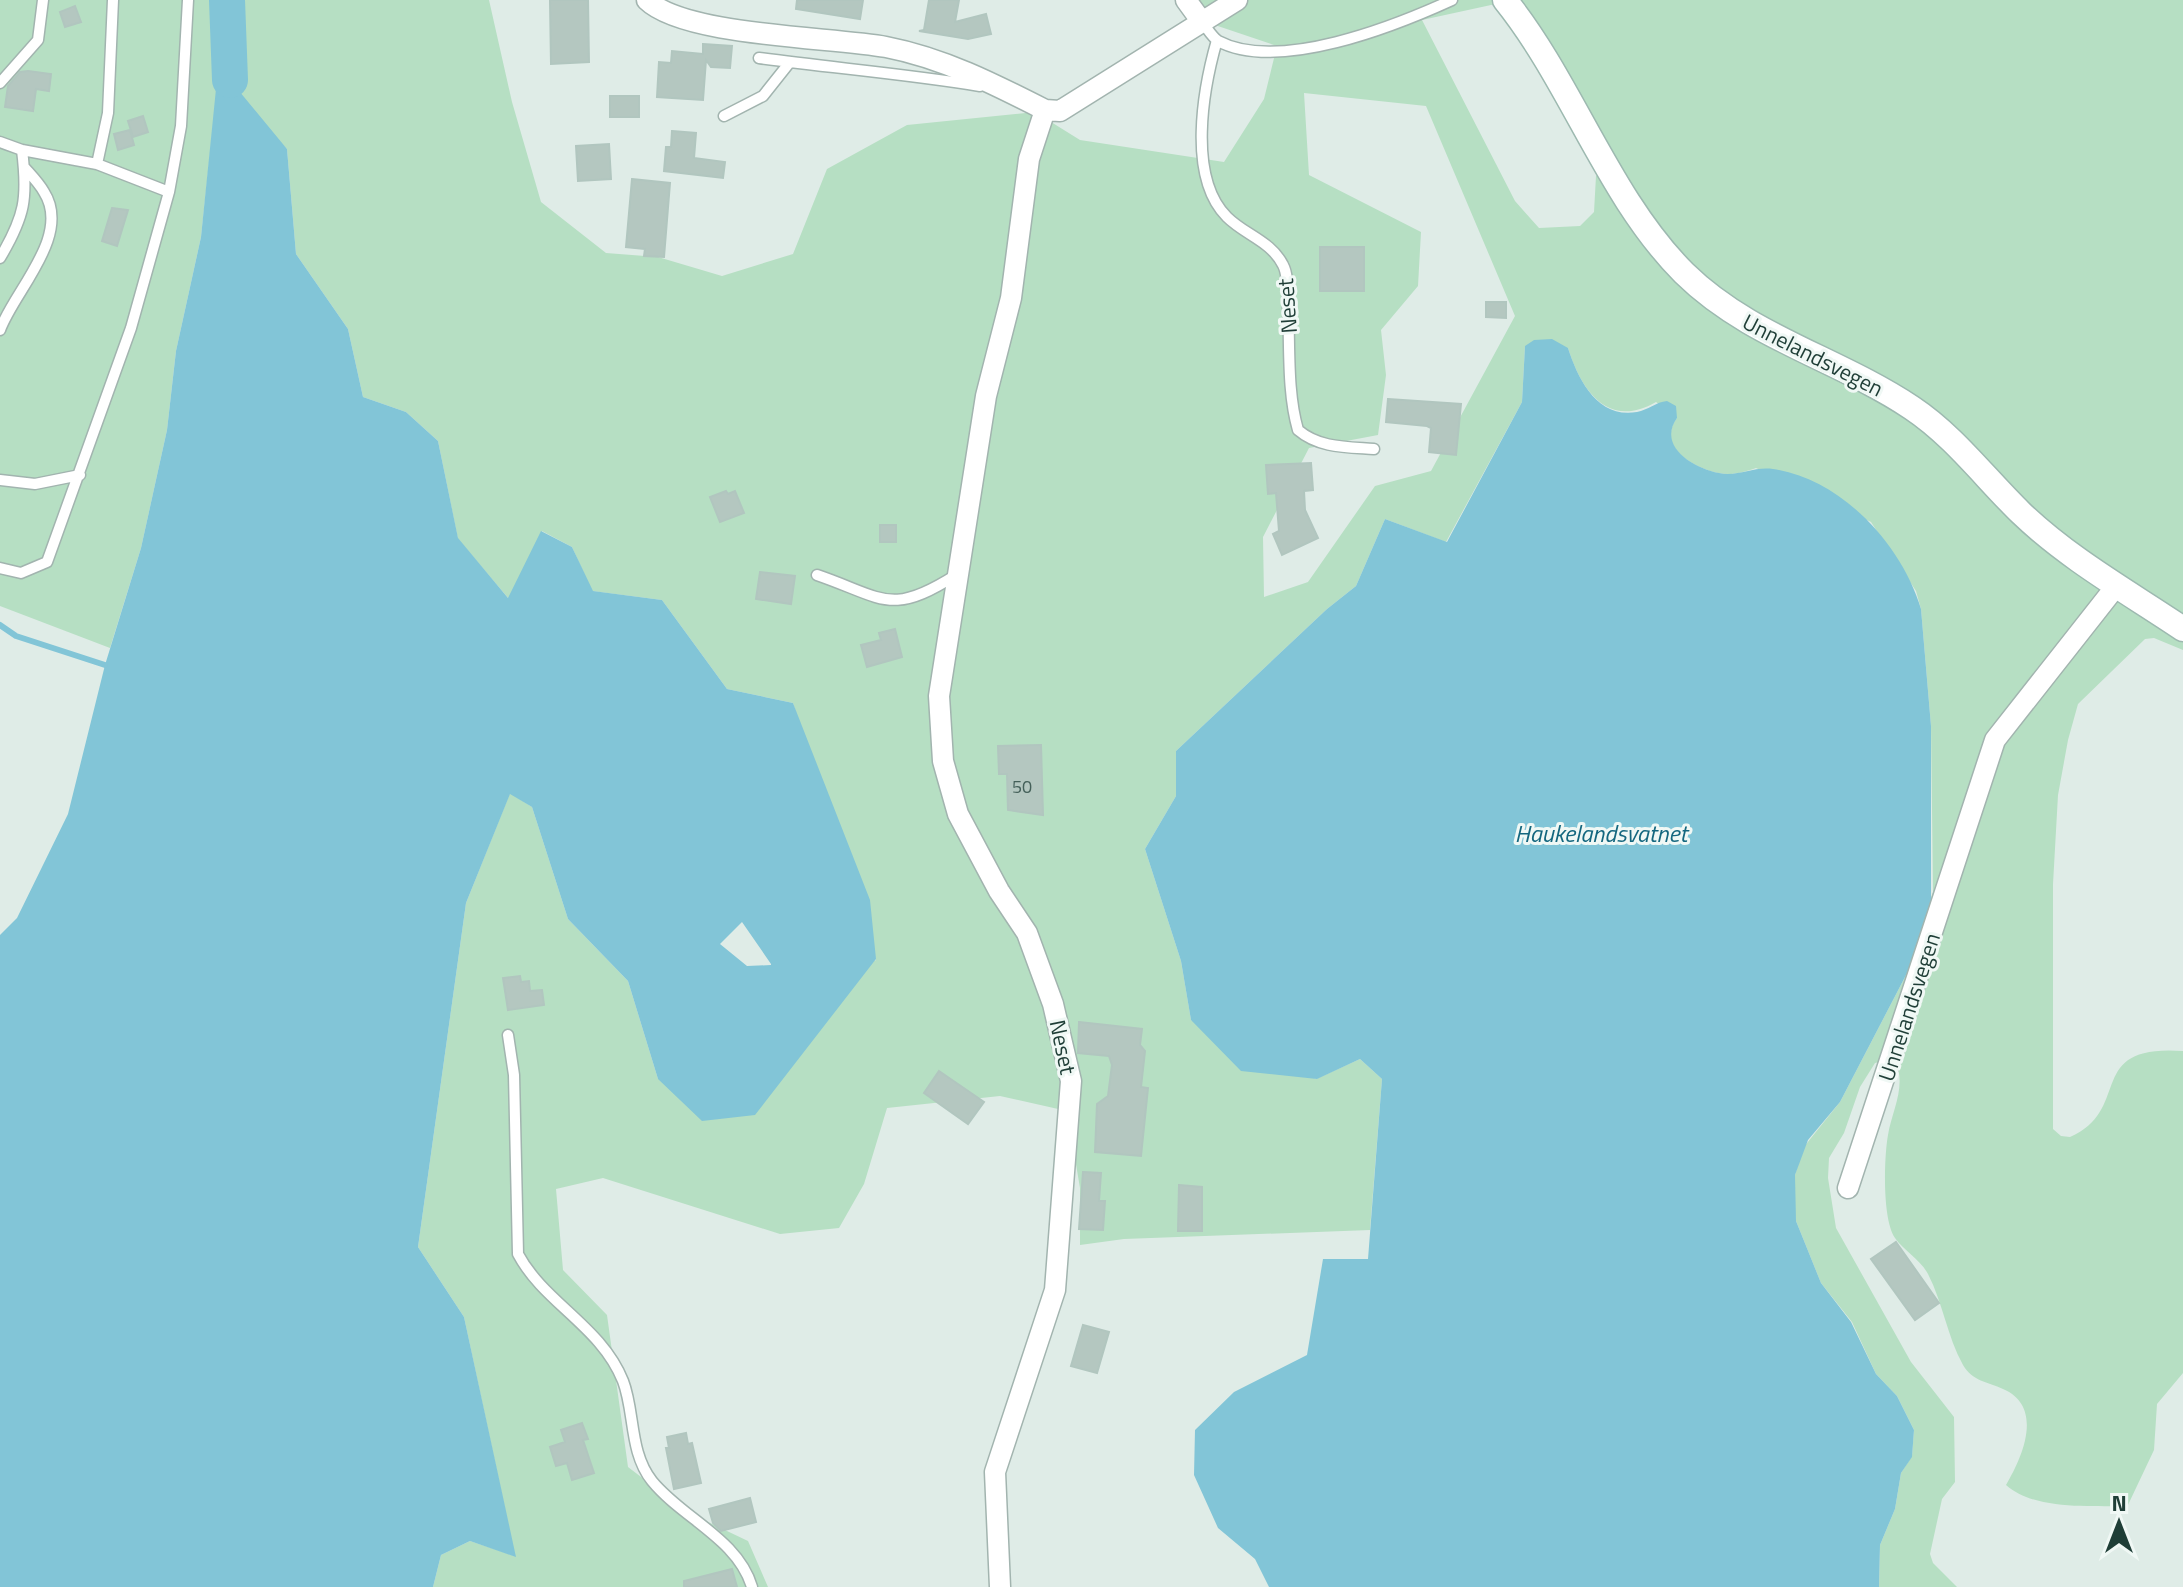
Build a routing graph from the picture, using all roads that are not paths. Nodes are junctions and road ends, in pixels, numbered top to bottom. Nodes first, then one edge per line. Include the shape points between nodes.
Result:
1 (43, 0) edge
2 (113, 0) edge
3 (188, 0) edge
4 (647, 0) edge
5 (1186, 0) edge
6 (1237, 0) edge
7 (1452, 0) edge
8 (1505, 0) edge
9 (1202, 22) junction
10 (1217, 40) junction
11 (759, 58) dead end
12 (790, 62) junction
13 (0, 83) edge
14 (1005, 90) junction
15 (1045, 110) junction
16 (724, 116) dead end
17 (0, 142) edge
18 (22, 150) junction
19 (97, 164) junction
20 (24, 167) junction
21 (169, 192) junction
22 (0, 258) edge
23 (0, 330) edge
24 (1374, 449) dead end
25 (80, 475) junction
26 (0, 480) edge
27 (0, 568) edge
28 (961, 572) junction
29 (817, 575) dead end
30 (2117, 585) junction
31 (2183, 629) edge
32 (508, 1035) dead end
33 (1848, 1188) dead end
34 (752, 1587) edge
35 (1000, 1587) edge

1 - 13 lane via 38,40
2 - 19 lane via 108,113
3 - 21 lane via 182,112
4 - 14 street via 679,17 722,26 886,47 948,63
5 - 9 street
6 - 9 street
7 - 10 lane via 1400,24 1297,49 1256,51
8 - 30 main road, Unnelandsvegen via 1652,235 1684,272 1751,326 1915,410 2063,551
9 - 10 lane
9 - 15 street via 1060,111
10 - 24 lane, Neset via 1202,115 1206,175 1211,196 1228,218 1264,242 1284,266 1298,430 1309,440 1330,446
11 - 12 lane
12 - 14 lane
12 - 16 lane via 763,96
14 - 15 street
15 - 28 street, Neset via 1029,159 1011,298 986,396
17 - 18 lane
18 - 19 lane
18 - 20 lane
19 - 21 lane
20 - 22 lane via 21,220
20 - 23 lane via 46,194 49,236
21 - 25 lane via 131,328
25 - 26 lane via 35,484
25 - 27 lane via 47,562 21,573
28 - 29 lane via 920,596 896,603
28 - 35 street, Neset via 939,696 943,761 958,814 1027,933 1053,1004 1071,1081 1055,1290 995,1472
30 - 31 main road, Unnelandsvegen
30 - 33 street, Unnelandsvegen via 1995,740
32 - 34 lane via 514,1075 518,1254 528,1272 602,1344 623,1382 633,1436 651,1479 739,1559

